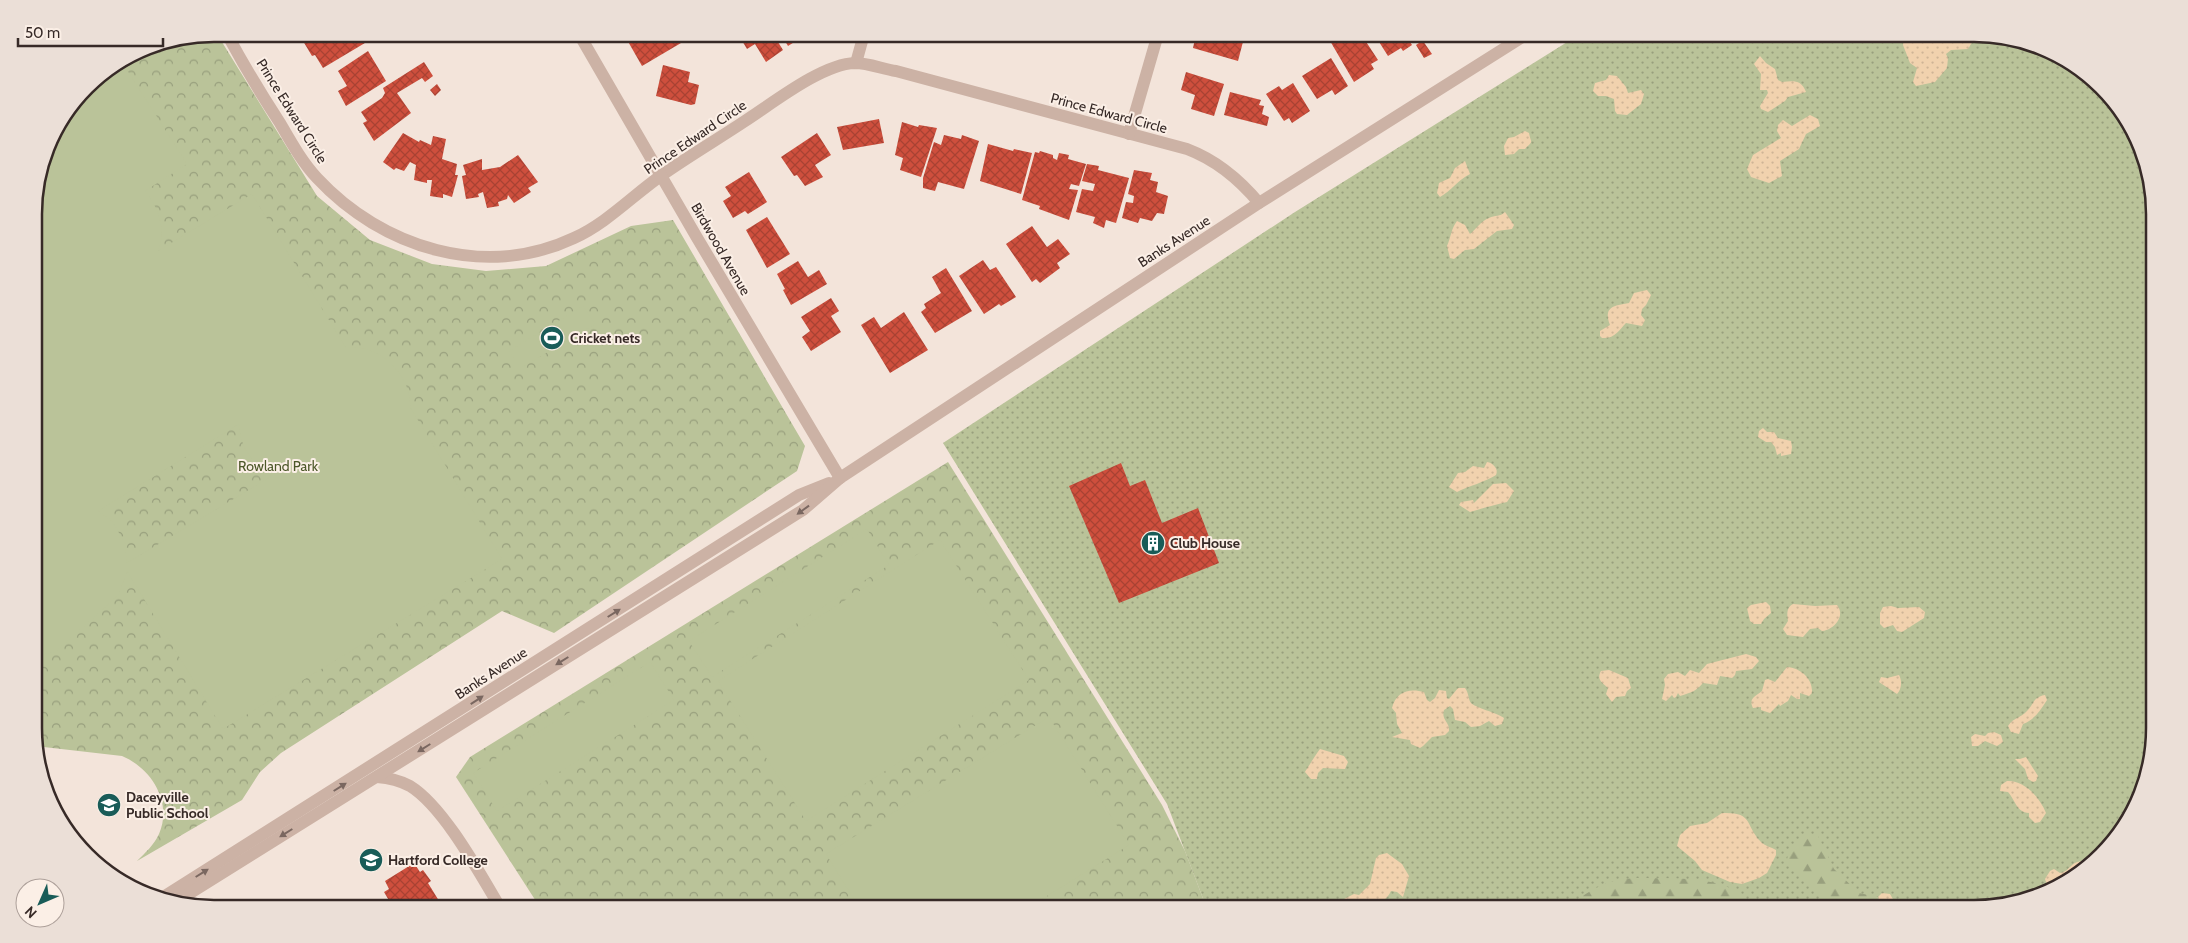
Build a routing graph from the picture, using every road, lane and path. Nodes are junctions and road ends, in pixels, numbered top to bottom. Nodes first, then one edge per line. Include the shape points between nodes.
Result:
1 (1156, 42) edge
2 (1514, 42) edge
3 (232, 43) edge
4 (584, 43) edge
5 (862, 43) edge
6 (856, 63) junction
7 (1129, 134) junction
8 (662, 176) junction
9 (1259, 203) junction
10 (840, 478) junction
11 (376, 777) junction
12 (169, 894) edge
13 (183, 897) edge
14 (495, 900) edge

1 - 7 street
2 - 9 street, Banks Avenue
3 - 8 street, Prince Edward Circle via 292,144 316,177 362,218 420,247 484,258 525,255 548,249 597,226
4 - 8 street, Birdwood Avenue
5 - 6 street
6 - 7 street, Prince Edward Circle
6 - 8 street, Prince Edward Circle via 825,72 789,92
7 - 9 street, Prince Edward Circle via 1206,157 1223,167
8 - 10 street, Birdwood Avenue
9 - 10 street, Banks Avenue
10 -> 11 street, Banks Avenue via 804,510
12 -> 10 street, Banks Avenue via 799,495
11 -> 13 street, Banks Avenue
11 - 14 street via 400,781 415,790 447,824

